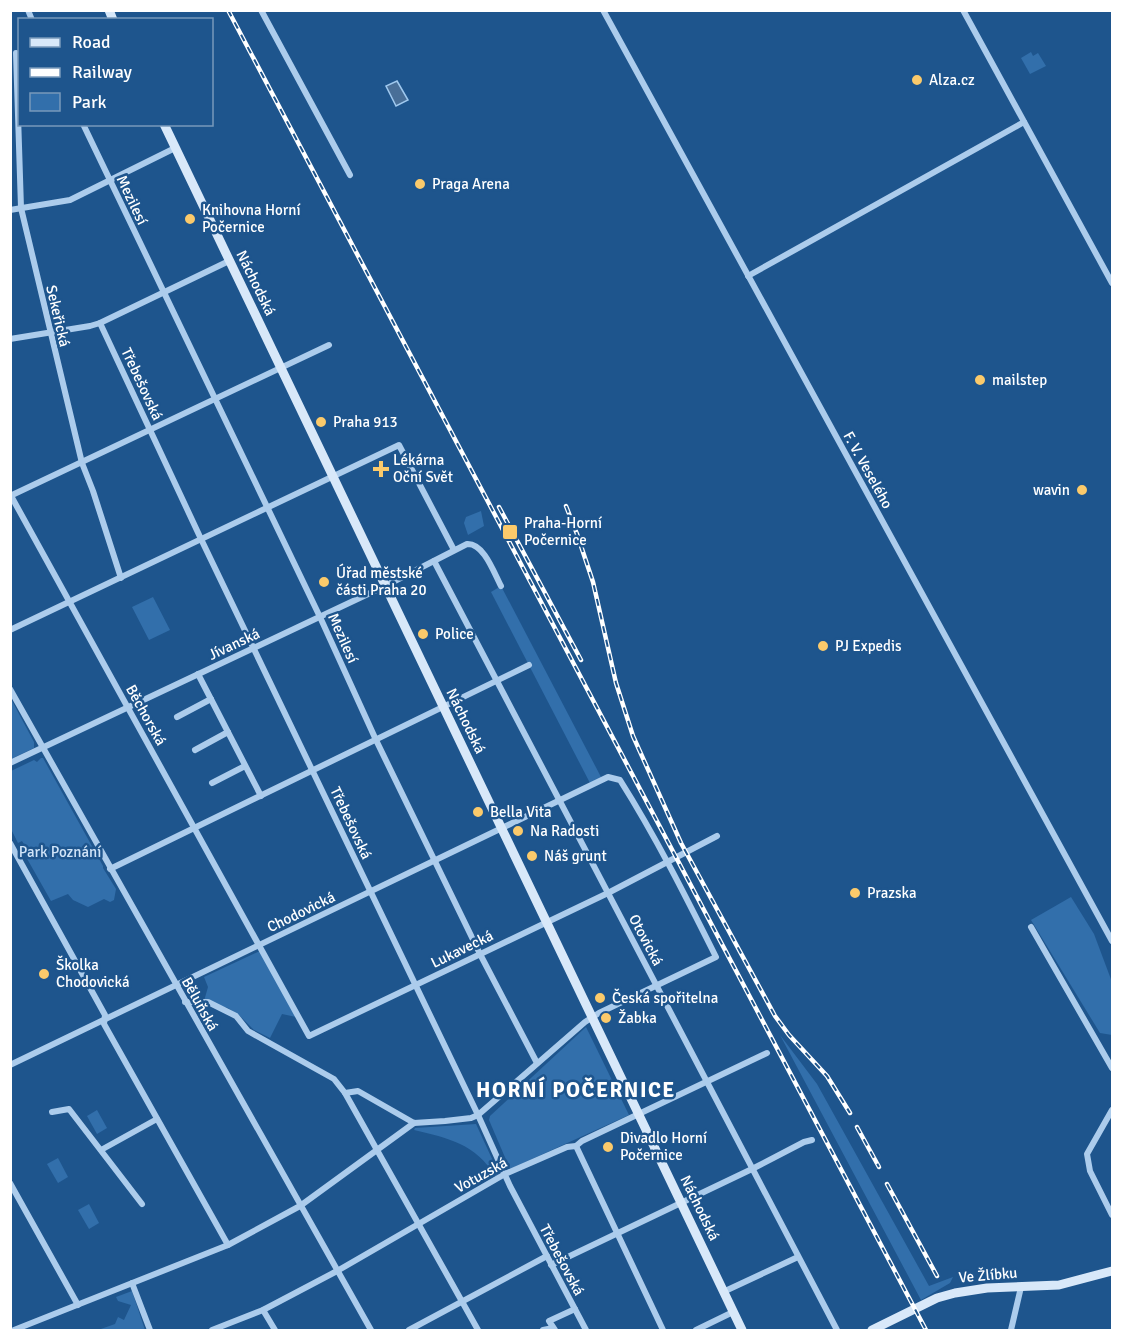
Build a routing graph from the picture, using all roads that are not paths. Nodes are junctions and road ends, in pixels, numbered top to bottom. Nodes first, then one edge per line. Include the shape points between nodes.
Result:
1 (261, 10) edge
2 (603, 10) edge
3 (963, 10) edge
4 (15, 53) edge
5 (1024, 122) junction
6 (84, 126) edge
7 (165, 126) edge
8 (175, 148) junction
9 (350, 175) dead end
10 (110, 181) junction
11 (21, 208) junction
12 (10, 210) edge
13 (229, 261) junction
14 (748, 276) junction
15 (1113, 283) edge
16 (163, 292) junction
17 (100, 323) junction
18 (50, 333) junction
19 (10, 339) edge
20 (329, 345) dead end
21 (281, 369) junction
22 (215, 400) junction
23 (150, 430) junction
24 (82, 463) junction
25 (333, 477) junction
26 (11, 495) edge
27 (267, 508) junction
28 (201, 539) junction
29 (454, 550) junction
30 (434, 561) junction
31 (121, 578) junction
32 (385, 586) junction
33 (501, 586) dead end
34 (70, 602) junction
35 (320, 616) junction
36 (10, 630) edge
37 (253, 648) junction
38 (529, 665) dead end
39 (198, 674) junction
40 (497, 681) junction
41 (10, 689) edge
42 (211, 699) junction
43 (128, 707) junction
44 (443, 707) junction
45 (177, 717) dead end
46 (228, 732) junction
47 (376, 740) junction
48 (43, 747) junction
49 (195, 750) dead end
50 (10, 763) edge
51 (245, 765) junction
52 (313, 771) junction
53 (212, 783) dead end
54 (261, 796) junction
55 (560, 801) junction
56 (195, 828) junction
57 (501, 828) junction
58 (717, 836) dead end
59 (10, 843) edge
60 (435, 860) junction
61 (668, 861) junction
62 (110, 869) junction
63 (371, 891) junction
64 (608, 893) junction
65 (546, 922) junction
66 (1031, 927) dead end
67 (1113, 941) edge
68 (259, 945) junction
69 (480, 954) junction
70 (415, 985) junction
71 (656, 985) junction
72 (176, 986) junction
73 (185, 1002) junction
74 (592, 1017) junction
75 (104, 1020) junction
76 (767, 1053) dead end
77 (537, 1063) junction
78 (10, 1065) edge
79 (1113, 1068) edge
80 (706, 1082) junction
81 (345, 1093) junction
82 (1113, 1110) edge
83 (52, 1112) dead end
84 (638, 1114) junction
85 (478, 1115) junction
86 (157, 1119) junction
87 (414, 1123) junction
88 (812, 1140) dead end
89 (576, 1146) junction
90 (376, 1149) junction
91 (101, 1150) junction
92 (752, 1169) junction
93 (505, 1174) junction
94 (10, 1183) edge
95 (681, 1203) junction
96 (142, 1204) dead end
97 (300, 1206) junction
98 (1113, 1215) edge
99 (419, 1224) junction
100 (618, 1233) junction
101 (228, 1245) junction
102 (547, 1256) junction
103 (798, 1257) junction
104 (551, 1264) junction
105 (337, 1271) junction
106 (1113, 1271) edge
107 (132, 1283) junction
108 (1021, 1287) junction
109 (723, 1292) junction
110 (462, 1302) junction
111 (78, 1305) junction
112 (575, 1309) junction
113 (263, 1310) junction
114 (733, 1312) junction
115 (554, 1329) edge
116 (14, 1330) edge
117 (150, 1330) edge
118 (212, 1330) edge
119 (275, 1330) edge
120 (371, 1330) edge
121 (409, 1330) edge
122 (478, 1330) edge
123 (543, 1330) edge
124 (586, 1330) edge
125 (663, 1330) edge
126 (696, 1330) edge
127 (742, 1330) edge
128 (837, 1330) edge
129 (872, 1330) edge
130 (1011, 1330) edge

1 - 9 street
2 - 14 street, F. V. Veselého
3 - 5 street
4 - 11 street, Sekeřická
5 - 14 street
5 - 15 street
6 - 10 street, Mezilesí
7 - 8 main road, Náchodská
8 - 10 street
8 - 13 main road, Náchodská
10 - 11 street via 70,200
10 - 16 street, Mezilesí
11 - 12 street
11 - 18 street, Sekeřická
13 - 16 street
13 - 21 main road, Náchodská
14 - 67 street, F. V. Veselého
16 - 17 street
16 - 22 street, Mezilesí
17 - 18 street
17 - 23 street, Třebešovská
18 - 19 street
18 - 24 street, Sekeřická
20 - 21 street
21 - 22 street
21 - 25 main road, Náchodská
22 - 23 street
22 - 27 street, Mezilesí
23 - 24 street
23 - 28 street, Třebešovská
24 - 26 street
24 - 31 street, Sekeřická
25 - 27 street
25 - 29 street via 399,445
25 - 32 main road, Náchodská
26 - 34 street, Běchorská
27 - 28 street
27 - 35 street, Mezilesí
28 - 31 street
28 - 37 street, Třebešovská
29 - 30 street, Jívanská
29 - 33 street, Jívanská via 472,543 481,550
30 - 32 street, Jívanská
30 - 40 street, Otovická
31 - 34 street
32 - 35 street, Jívanská
32 - 44 main road, Náchodská
34 - 36 street
34 - 43 street, Běchorská
35 - 37 street, Jívanská
35 - 47 street, Mezilesí
37 - 39 street, Jívanská
37 - 52 street, Třebešovská
38 - 40 street
39 - 42 street
39 - 43 street, Jívanská
40 - 44 street
40 - 55 street, Otovická
41 - 48 street, Běluňská
42 - 45 street
42 - 46 street
43 - 48 street, Jívanská
43 - 56 street, Běchorská
44 - 47 street
44 - 57 main road, Náchodská
46 - 49 street
46 - 51 street
47 - 52 street
47 - 60 street, Mezilesí
48 - 50 street, Jívanská
48 - 62 street, Běluňská
51 - 53 street
51 - 54 street
52 - 54 street
52 - 63 street, Třebešovská
54 - 56 street
55 - 57 street, Chodovická
55 - 61 street, Chodovická via 608,777 620,780
55 - 64 street, Otovická
56 - 62 street
56 - 68 street, Běchorská
57 - 60 street, Chodovická
57 - 65 main road, Náchodská
58 - 61 street, Lukavecká
59 - 75 street via 105,1015
60 - 63 street, Chodovická
60 - 69 street, Mezilesí
61 - 64 street, Lukavecká
61 - 71 street via 716,957
62 - 72 street, Běluňská
63 - 68 street, Chodovická
63 - 70 street, Třebešovská
64 - 65 street, Lukavecká
64 - 71 street, Otovická
65 - 69 street, Lukavecká
65 - 74 main road, Náchodská
66 - 79 street
68 - 70 street, Lukavecká via 309,1036
68 - 72 street, Chodovická
69 - 70 street, Lukavecká
69 - 77 street, Mezilesí
70 - 85 street, Třebešovská
71 - 74 street
71 - 80 street, Otovická
72 - 73 street, Běluňská
72 - 75 street, Chodovická
73 - 81 street via 208,1002 236,1016 248,1031 334,1078
73 - 97 street, Běluňská
74 - 77 street
74 - 84 main road, Náchodská
75 - 78 street, Chodovická
75 - 86 street
76 - 80 street, Votuzská
77 - 85 street
80 - 84 street, Votuzská
80 - 92 street, Otovická
81 - 87 street via 358,1091
81 - 90 street
82 - 98 street via 1087,1154 1090,1171
83 - 91 street via 69,1109
84 - 89 street, Votuzská
84 - 95 main road, Náchodská
85 - 87 street
85 - 93 street, Třebešovská
86 - 91 street
86 - 101 street
87 - 90 street
88 - 92 street
89 - 93 street, Votuzská
89 - 100 street
90 - 97 street
90 - 99 street
91 - 96 street
92 - 95 street
92 - 103 street, Otovická
93 - 99 street, Votuzská
93 - 102 street, Třebešovská
94 - 111 street
95 - 100 street
95 - 109 main road, Náchodská
97 - 101 street
97 - 105 street, Běluňská
99 - 105 street, Votuzská
99 - 110 street
100 - 104 street
100 - 125 street
101 - 107 street
102 - 104 street, Třebešovská
102 - 110 street
103 - 109 street
103 - 128 street, Otovická
104 - 112 street, Třebešovská
105 - 113 street, Votuzská
105 - 120 street, Běluňská
106 - 108 main road, Ve Žlíbku via 1059,1284
107 - 111 street
107 - 117 street
108 - 129 main road, Ve Žlíbku via 946,1295
108 - 130 street
109 - 114 main road, Náchodská
110 - 121 street
110 - 122 street
111 - 116 street
112 - 115 street via 549,1321
112 - 124 street, Třebešovská
113 - 118 street, Votuzská
113 - 119 street
114 - 126 street
114 - 127 main road, Náchodská
115 - 123 street

